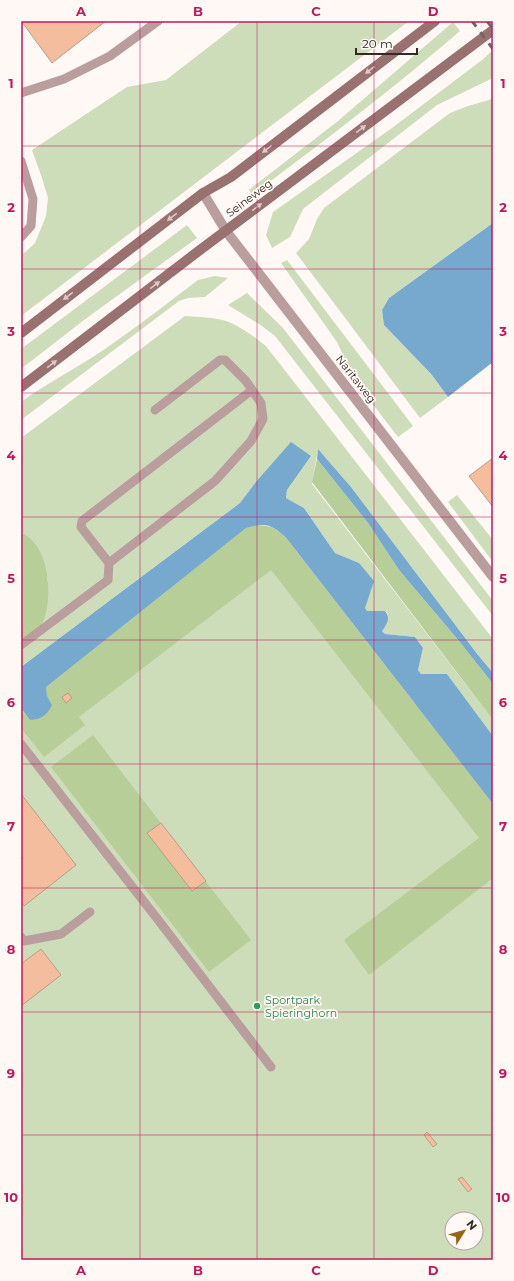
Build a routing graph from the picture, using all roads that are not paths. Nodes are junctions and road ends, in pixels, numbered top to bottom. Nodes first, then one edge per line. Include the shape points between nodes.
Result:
1 (158, 21) edge
2 (435, 21) edge
3 (493, 30) edge
4 (21, 93) edge
5 (21, 161) edge
6 (203, 194) junction
7 (226, 231) junction
8 (21, 237) edge
9 (21, 333) edge
10 (21, 387) edge
11 (252, 390) junction
12 (156, 410) dead end
13 (109, 564) junction
14 (493, 577) edge
15 (21, 645) edge
16 (21, 744) edge
17 (90, 912) dead end
18 (22, 941) edge
19 (271, 1067) dead end

1 - 4 lane via 110,56 64,79
2 -> 6 main road via 231,177
7 -> 3 main road, Seineweg
5 - 8 lane via 33,199 30,226
6 - 7 street, Naritaweg
6 -> 9 main road
10 -> 7 main road, Seineweg
7 - 14 street, Naritaweg
11 - 12 lane via 225,360 220,360
11 - 13 lane via 262,403 263,419 252,441 215,481
11 - 13 lane via 82,521 81,527
13 - 15 lane via 108,580
16 - 19 lane
17 - 18 lane via 61,934

